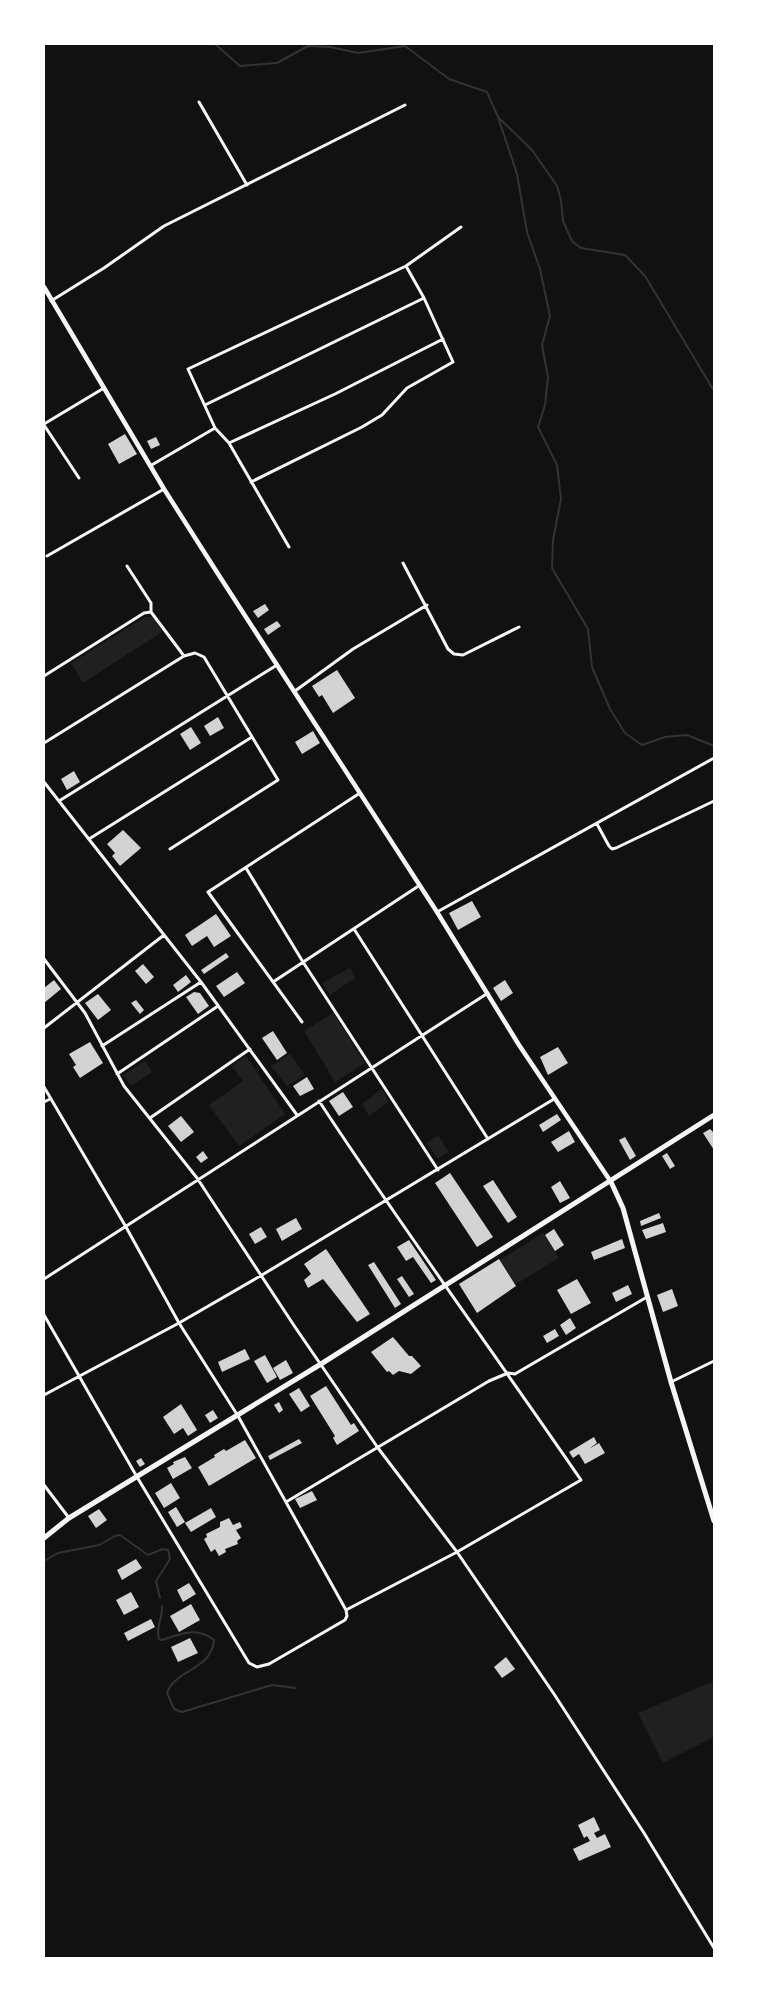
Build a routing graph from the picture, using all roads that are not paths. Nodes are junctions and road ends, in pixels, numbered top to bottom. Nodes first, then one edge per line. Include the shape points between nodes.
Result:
1 (199, 102) dead end
2 (405, 105) dead end
3 (247, 184) junction
4 (461, 227) dead end
5 (406, 266) junction
6 (44, 287) edge
7 (424, 298) junction
8 (51, 301) junction
9 (443, 339) junction
10 (104, 388) junction
11 (205, 405) junction
12 (44, 424) edge
13 (214, 428) junction
14 (229, 443) junction
15 (150, 466) junction
16 (79, 478) dead end
17 (251, 482) junction
18 (164, 489) junction
19 (289, 547) dead end
20 (47, 556) dead end
21 (403, 562) dead end
22 (127, 566) dead end
23 (427, 605) junction
24 (151, 612) junction
25 (519, 627) dead end
26 (184, 656) junction
27 (277, 665) junction
28 (44, 676) edge
29 (293, 692) junction
30 (228, 697) junction
31 (252, 737) junction
32 (44, 743) edge
33 (714, 758) edge
34 (44, 782) edge
35 (360, 793) junction
36 (58, 801) junction
37 (714, 801) edge
38 (597, 824) junction
39 (89, 839) junction
40 (170, 849) dead end
41 (246, 868) junction
42 (420, 885) junction
43 (437, 912) junction
44 (354, 929) junction
45 (164, 935) junction
46 (44, 959) edge
47 (303, 962) junction
48 (201, 982) junction
49 (273, 982) junction
50 (488, 993) junction
51 (77, 1002) junction
52 (218, 1006) junction
53 (302, 1022) dead end
54 (44, 1028) edge
55 (422, 1034) junction
56 (102, 1046) junction
57 (250, 1049) junction
58 (372, 1066) junction
59 (117, 1074) junction
60 (44, 1087) edge
61 (50, 1099) junction
62 (554, 1099) junction
63 (319, 1101) junction
64 (44, 1102) edge
65 (297, 1115) junction
66 (714, 1115) edge
67 (149, 1118) junction
68 (488, 1139) junction
69 (438, 1170) junction
70 (197, 1178) junction
71 (611, 1182) junction
72 (384, 1201) junction
73 (126, 1227) junction
74 (262, 1275) junction
75 (44, 1279) edge
76 (446, 1284) junction
77 (647, 1297) junction
78 (44, 1315) edge
79 (179, 1323) junction
80 (714, 1361) edge
81 (321, 1364) junction
82 (507, 1373) junction
83 (78, 1376) junction
84 (671, 1382) junction
85 (44, 1395) edge
86 (238, 1416) junction
87 (378, 1448) junction
88 (137, 1477) junction
89 (44, 1485) edge
90 (286, 1502) junction
91 (69, 1518) junction
92 (714, 1521) edge
93 (44, 1538) edge
94 (457, 1552) junction
95 (346, 1610) junction
96 (714, 1948) edge

1 - 3 street
2 - 3 street
3 - 8 street via 164,226
4 - 5 street
5 - 7 street
5 - 11 street via 188,369
6 - 8 main road
7 - 9 street
7 - 11 street
8 - 10 main road
9 - 14 street
9 - 17 street via 453,362 450,365 407,388 382,415 362,428
10 - 12 street
10 - 15 main road
11 - 13 street
12 - 16 street
13 - 14 street
13 - 15 street
14 - 17 street
15 - 18 main road
17 - 19 street
18 - 20 street
18 - 27 main road
21 - 23 street
22 - 24 street via 151,603
23 - 25 street via 454,654 463,655
23 - 29 street via 353,649
24 - 26 street
24 - 28 street
26 - 30 street via 195,653 204,657
26 - 32 street
27 - 29 main road
27 - 30 street
29 - 35 main road
30 - 31 street
30 - 36 street
31 - 39 street
31 - 40 street via 279,780
33 - 38 street
34 - 36 street
35 - 41 street
35 - 42 main road
36 - 39 street
37 - 38 street via 616,848 609,846
38 - 43 street
39 - 45 street
41 - 47 street
41 - 49 street via 208,892
42 - 43 main road
42 - 44 street
43 - 50 main road
44 - 47 street
44 - 55 street
45 - 48 street
45 - 51 street
46 - 51 street
47 - 49 street
47 - 58 street
48 - 52 street
48 - 56 street
49 - 53 street
50 - 55 street
50 - 62 main road
51 - 54 street
51 - 56 street
52 - 57 street
52 - 59 street
55 - 58 street
55 - 68 street
56 - 59 street
57 - 65 street
57 - 67 street
58 - 63 street
58 - 69 street
59 - 67 street
60 - 61 street
61 - 64 street
61 - 73 street
62 - 68 street
62 - 71 main road
63 - 65 street
63 - 72 street
65 - 70 street
66 - 71 main road
67 - 70 street
68 - 69 street
69 - 72 street
70 - 73 street
70 - 74 street
71 - 76 main road
71 - 77 main road via 623,1208
72 - 74 street
72 - 76 street
73 - 75 street
73 - 79 street
74 - 79 street
74 - 81 street
76 - 81 main road
76 - 82 street
77 - 82 street via 520,1371
77 - 84 main road
78 - 83 street
79 - 83 street
79 - 86 street
80 - 84 street
81 - 86 main road
81 - 87 street
82 - 87 street
82 - 94 street via 581,1480
83 - 85 street
83 - 88 street
84 - 92 main road
86 - 88 main road
86 - 90 street
87 - 90 street
87 - 94 street
88 - 91 main road
88 - 95 street via 249,1663 257,1667 269,1664 345,1620
89 - 91 street
90 - 95 street
91 - 93 main road
94 - 95 street
94 - 96 street via 554,1694

